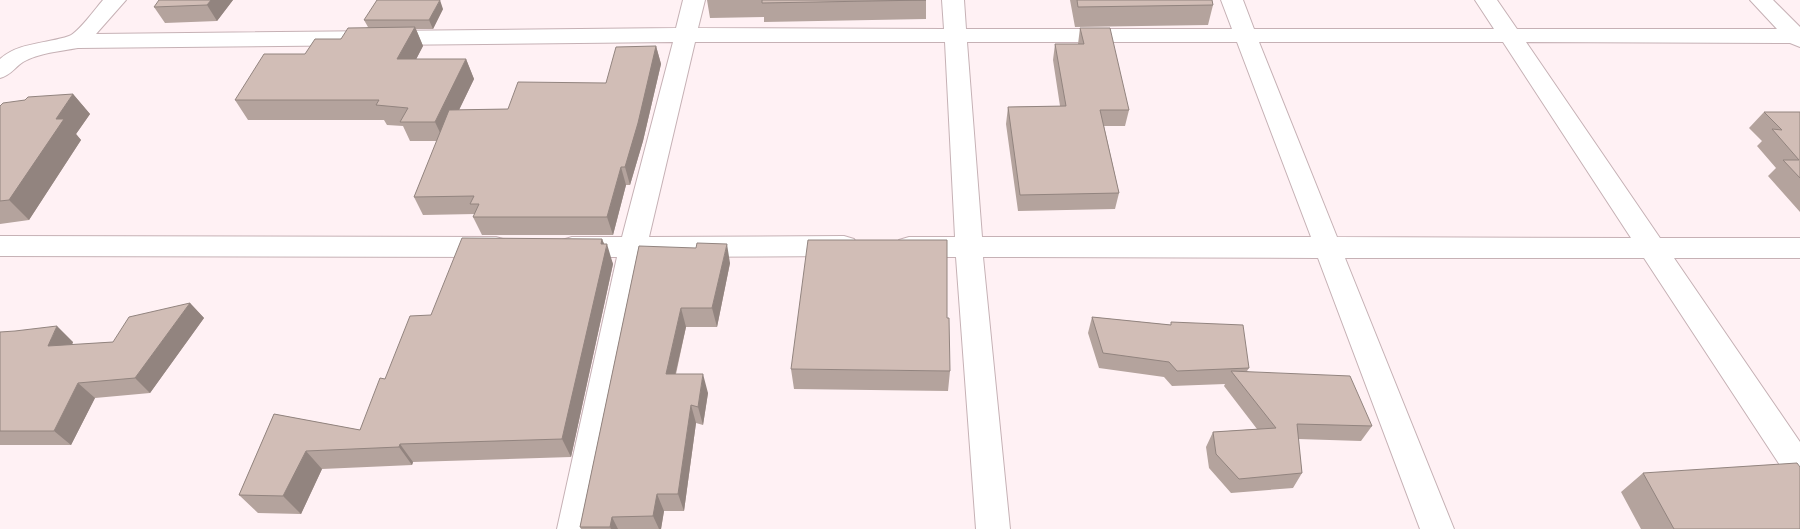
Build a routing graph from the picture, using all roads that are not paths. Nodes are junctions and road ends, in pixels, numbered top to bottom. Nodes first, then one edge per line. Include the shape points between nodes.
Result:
1 (115, 0) edge
2 (694, 0) edge
3 (954, 0) edge
4 (1232, 0) edge
5 (1486, 0) edge
6 (1761, 0) edge
7 (685, 35) junction
8 (956, 35) junction
9 (1245, 35) junction
10 (1510, 36) junction
11 (1799, 37) edge
12 (78, 41) junction
13 (0, 71) edge
14 (0, 246) edge
15 (632, 247) junction
16 (969, 248) junction
17 (1327, 248) junction
18 (1652, 248) junction
19 (1800, 248) edge
20 (1800, 469) edge
21 (574, 529) edge
22 (993, 529) edge
23 (1437, 529) edge

1 - 12 street
2 - 7 street
3 - 8 street
4 - 9 street
5 - 10 street
6 - 11 street
7 - 8 street
7 - 12 street
7 - 15 street
8 - 9 street
8 - 16 street
9 - 10 street
9 - 17 street
10 - 11 street
10 - 18 street
12 - 13 street via 15,57
14 - 15 street
15 - 16 street
15 - 21 street
16 - 17 street
16 - 22 street
17 - 18 street
17 - 23 street
18 - 19 street
18 - 20 street

